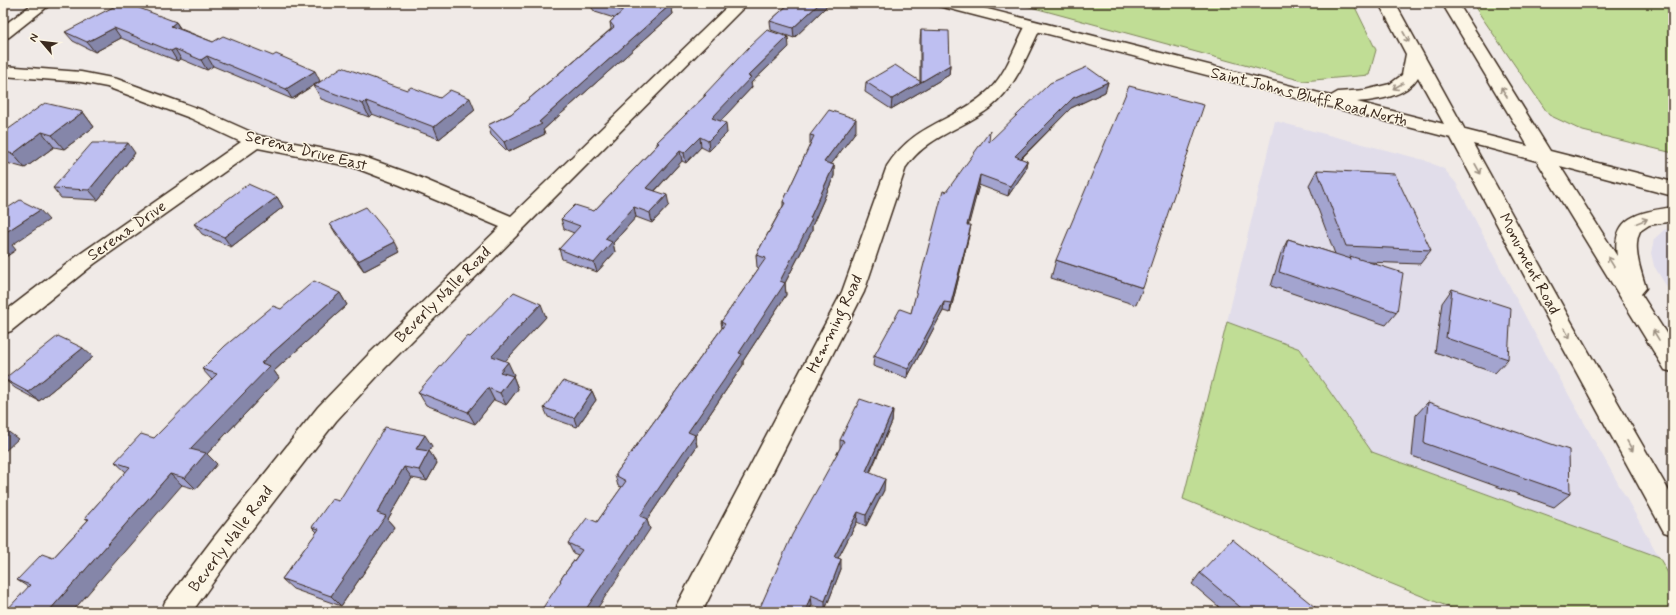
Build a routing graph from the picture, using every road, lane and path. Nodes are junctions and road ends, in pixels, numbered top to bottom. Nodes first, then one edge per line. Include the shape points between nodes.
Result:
1 (44, 3) edge
2 (740, 3) edge
3 (945, 3) edge
4 (1387, 3) edge
5 (1450, 3) edge
6 (1033, 27) junction
7 (3, 34) edge
8 (1415, 54) junction
9 (3, 71) edge
10 (1317, 99) junction
11 (1460, 135) junction
12 (255, 141) junction
13 (1543, 155) junction
14 (1673, 189) edge
15 (1673, 214) edge
16 (513, 225) junction
17 (1639, 307) junction
18 (3, 326) edge
19 (1673, 363) edge
20 (1673, 523) edge
21 (175, 612) edge
22 (687, 612) edge

1 - 7 street
2 - 16 street, Beverly Nalle Road
3 - 6 street, Saint Johns Bluff Road North
4 -> 8 street, Monument Road
13 -> 5 street
6 - 10 street, Saint Johns Bluff Road North
6 - 22 street, Hemming Road via 1007,78 995,93 975,110 923,138 903,155 853,292
8 -> 10 street via 1409,78 1396,88 1363,97
8 - 11 street, Monument Road
9 - 12 street, Serena Drive East via 81,77 111,83 196,114
10 - 11 street, Saint Johns Bluff Road North
11 - 13 street, Saint Johns Bluff Road North
11 -> 20 street, Monument Road via 1564,329
12 - 16 street, Serena Drive East via 357,161
12 - 18 street, Serena Drive via 86,259
13 - 14 street, Saint Johns Bluff Road North
17 -> 13 street
17 -> 15 street via 1625,253 1629,231 1638,221
16 - 21 street, Beverly Nalle Road via 327,414
19 -> 17 street

